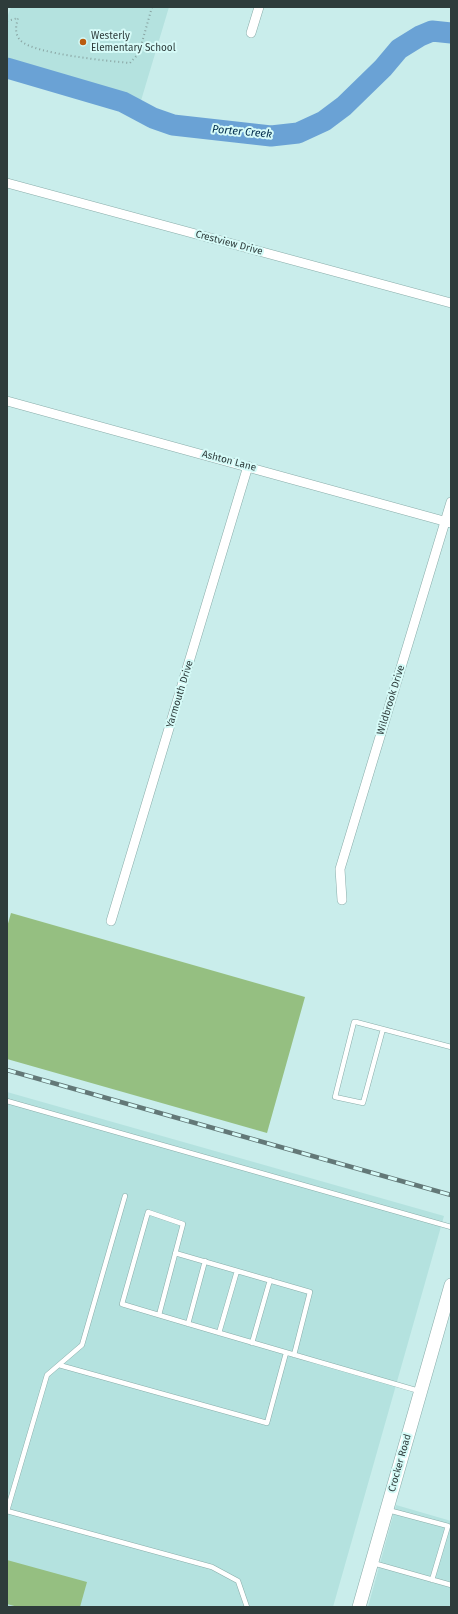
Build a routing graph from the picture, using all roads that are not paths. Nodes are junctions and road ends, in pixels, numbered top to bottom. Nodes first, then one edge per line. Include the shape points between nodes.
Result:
1 (258, 7) edge
2 (251, 33) dead end
3 (7, 184) edge
4 (451, 303) edge
5 (7, 401) edge
6 (248, 466) junction
7 (451, 502) edge
8 (448, 522) edge
9 (342, 900) dead end
10 (111, 921) dead end
11 (383, 1029) junction
12 (451, 1047) edge
13 (7, 1101) edge
14 (125, 1196) dead end
15 (451, 1227) edge
16 (175, 1252) junction
17 (205, 1261) junction
18 (237, 1271) junction
19 (270, 1280) junction
20 (451, 1285) edge
21 (158, 1315) junction
22 (446, 1320) edge
23 (188, 1324) junction
24 (219, 1333) junction
25 (252, 1343) junction
26 (286, 1353) junction
27 (294, 1355) junction
28 (59, 1365) junction
29 (421, 1391) junction
30 (387, 1510) junction
31 (7, 1511) edge
32 (449, 1527) edge
33 (372, 1562) junction
34 (432, 1580) junction
35 (451, 1585) edge
36 (247, 1607) edge
37 (359, 1607) edge

1 - 2 street
3 - 4 street, Crestview Drive
5 - 6 street, Ashton Lane
6 - 8 street, Ashton Lane
6 - 10 street, Yarmouth Drive
7 - 8 street, Wildbrook Drive
8 - 9 street, Wildbrook Drive via 340,869
11 - 11 lane via 354,1022 335,1097 363,1103
11 - 12 lane
13 - 15 lane
14 - 28 lane via 82,1345
16 - 17 lane
16 - 21 lane
16 - 21 lane via 183,1224 148,1212 122,1304
17 - 18 lane
17 - 23 lane
18 - 19 lane
18 - 24 lane
19 - 25 lane
19 - 27 lane via 310,1292
20 - 22 main road, Crocker Road
21 - 23 lane
22 - 29 main road, Crocker Road
23 - 24 lane
24 - 25 lane
25 - 26 lane
26 - 27 lane
26 - 28 lane via 267,1423
27 - 29 lane
28 - 31 lane via 47,1375
29 - 30 main road, Crocker Road
30 - 32 lane
30 - 33 main road, Crocker Road
31 - 36 lane via 212,1567 238,1581
32 - 34 lane
33 - 34 lane
33 - 37 main road, Crocker Road
34 - 35 lane

